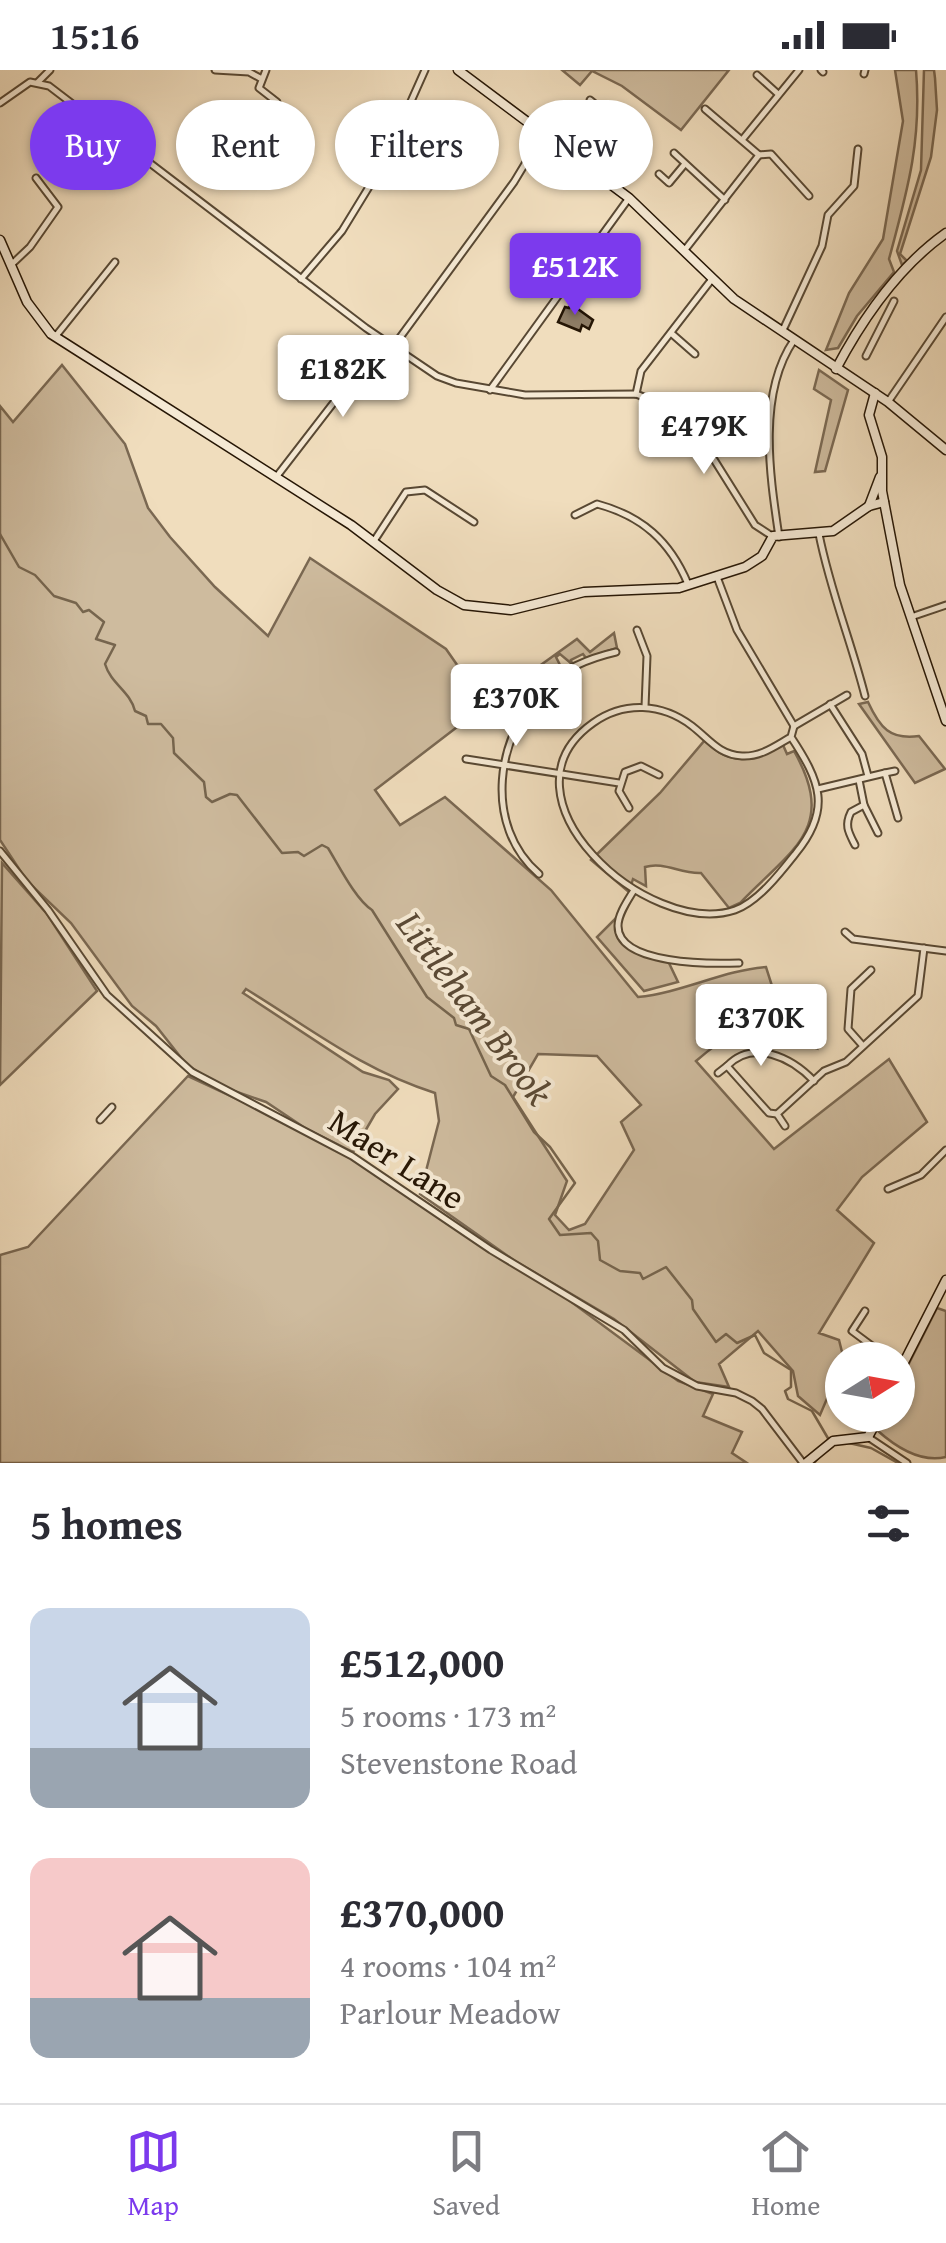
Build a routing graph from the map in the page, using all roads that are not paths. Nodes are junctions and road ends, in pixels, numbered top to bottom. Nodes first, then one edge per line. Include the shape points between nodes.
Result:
1 (50, 70) edge
2 (215, 70) edge
3 (266, 70) edge
4 (425, 70) edge
5 (458, 70) edge
6 (799, 70) edge
7 (757, 75) dead end
8 (260, 78) junction
9 (38, 82) junction
10 (778, 94) junction
11 (274, 100) edge
12 (0, 104) edge
13 (704, 108) dead end
14 (519, 116) edge
15 (742, 140) junction
16 (858, 149) dead end
17 (674, 153) dead end
18 (760, 155) junction
19 (684, 165) junction
20 (519, 174) edge
21 (659, 174) dead end
22 (45, 190) edge
23 (618, 190) edge
24 (809, 196) dead end
25 (629, 198) junction
26 (725, 200) junction
27 (946, 234) edge
28 (0, 240) edge
29 (684, 251) junction
30 (115, 262) dead end
31 (10, 266) junction
32 (302, 278) junction
33 (712, 279) junction
34 (894, 301) dead end
35 (946, 316) edge
36 (863, 322) junction
37 (878, 329) junction
38 (672, 333) junction
39 (782, 333) junction
40 (56, 337) junction
41 (382, 340) junction
42 (794, 340) junction
43 (393, 348) junction
44 (695, 354) dead end
45 (866, 356) dead end
46 (836, 369) junction
47 (490, 390) junction
48 (874, 393) junction
49 (636, 394) junction
50 (888, 402) junction
51 (946, 450) edge
52 (880, 478) junction
53 (276, 479) junction
54 (884, 502) junction
55 (869, 506) junction
56 (575, 515) dead end
57 (474, 522) dead end
58 (819, 534) junction
59 (776, 537) junction
60 (374, 542) junction
61 (716, 576) junction
62 (688, 586) junction
63 (946, 605) edge
64 (910, 617) junction
65 (637, 630) dead end
66 (616, 652) dead end
67 (847, 695) dead end
68 (865, 696) dead end
69 (830, 704) junction
70 (646, 707) junction
71 (946, 721) edge
72 (794, 726) junction
73 (791, 737) junction
74 (466, 759) dead end
75 (504, 765) junction
76 (895, 771) dead end
77 (560, 774) junction
78 (885, 774) junction
79 (659, 775) dead end
80 (868, 777) junction
81 (859, 780) junction
82 (618, 784) junction
83 (818, 790) junction
84 (864, 805) junction
85 (629, 808) dead end
86 (898, 818) dead end
87 (878, 833) dead end
88 (855, 846) dead end
89 (1, 854) edge
90 (540, 874) dead end
91 (634, 890) junction
92 (845, 932) dead end
93 (924, 948) junction
94 (946, 951) edge
95 (739, 963) dead end
96 (871, 970) dead end
97 (863, 1046) junction
98 (726, 1066) junction
99 (718, 1073) dead end
100 (814, 1081) junction
101 (112, 1107) dead end
102 (777, 1114) junction
103 (100, 1120) dead end
104 (785, 1126) dead end
105 (946, 1150) edge
106 (888, 1188) dead end
107 (946, 1280) edge
108 (865, 1310) dead end
109 (867, 1342) edge
110 (913, 1342) edge
111 (871, 1432) edge
112 (868, 1438) junction
113 (805, 1463) edge
114 (907, 1463) edge

1 - 9 street
2 - 8 street
3 - 8 street
4 - 32 street via 383,164 342,231
5 - 14 street
6 - 10 street
7 - 10 street
8 - 11 street via 261,92
9 - 12 street via 22,85
9 - 32 street
10 - 15 street
13 - 15 street
15 - 18 street
16 - 39 street via 854,186 828,215 822,246
17 - 19 street
18 - 24 street via 771,154
18 - 26 street
19 - 21 street via 669,183
19 - 26 street
20 - 43 street
22 - 31 street via 58,207
23 - 25 street
25 - 29 street
25 - 47 street
26 - 29 street
27 - 36 street
28 - 31 street
29 - 33 street
30 - 40 street
31 - 40 street via 26,302
32 - 41 street
33 - 38 street
33 - 39 street
34 - 37 street
35 - 50 street
36 - 37 street
36 - 46 street
37 - 45 street
38 - 44 street
38 - 49 street via 642,371
39 - 42 street
40 - 53 street
41 - 43 street
41 - 53 street
42 - 46 street
42 - 59 street via 783,358 771,418
43 - 47 street via 438,376
46 - 48 street
47 - 49 street
48 - 50 street
48 - 52 street via 868,406 882,456
49 - 59 street via 672,408 693,426 755,525
50 - 51 street
52 - 54 street
52 - 55 street
53 - 60 street
54 - 55 street
54 - 64 street
55 - 58 street
56 - 62 street via 597,504 630,515 664,541
57 - 60 street via 425,490 406,492
58 - 59 street
58 - 68 street
59 - 61 street via 755,562
60 - 62 street via 440,592 477,608 511,610 584,592
61 - 62 street
61 - 72 street via 737,630
63 - 64 street
64 - 71 street
65 - 70 street via 647,656
66 - 75 street via 568,669 546,686 514,730
67 - 69 street
69 - 72 street
69 - 80 street via 862,754
70 - 73 street via 677,716 714,748 739,756 761,754
70 - 77 street via 614,712 585,729
72 - 73 street
73 - 83 street
74 - 75 street
75 - 77 street
75 - 90 street via 509,831
76 - 78 street
77 - 82 street
77 - 91 street via 564,810 592,854
78 - 80 street
78 - 86 street
79 - 82 street via 637,766
80 - 81 street
81 - 83 street
81 - 84 street
82 - 85 street
83 - 91 street via 808,838 740,908 692,911
84 - 87 street
84 - 88 street via 850,812 846,824
89 - 113 street, Maer Lane via 107,995 192,1072 352,1156 624,1330 664,1368 697,1386 752,1401
91 - 95 street via 618,920 630,946 677,962
92 - 93 street via 853,939
93 - 94 street
93 - 97 street via 918,996
96 - 97 street via 851,989 848,1029
97 - 100 street
98 - 99 street
98 - 100 street via 764,1051
98 - 102 street
100 - 102 street
101 - 103 street
102 - 104 street
105 - 106 street via 921,1175
107 - 110 street
108 - 109 street via 852,1331
111 - 112 street
112 - 113 street via 830,1442
112 - 114 street

